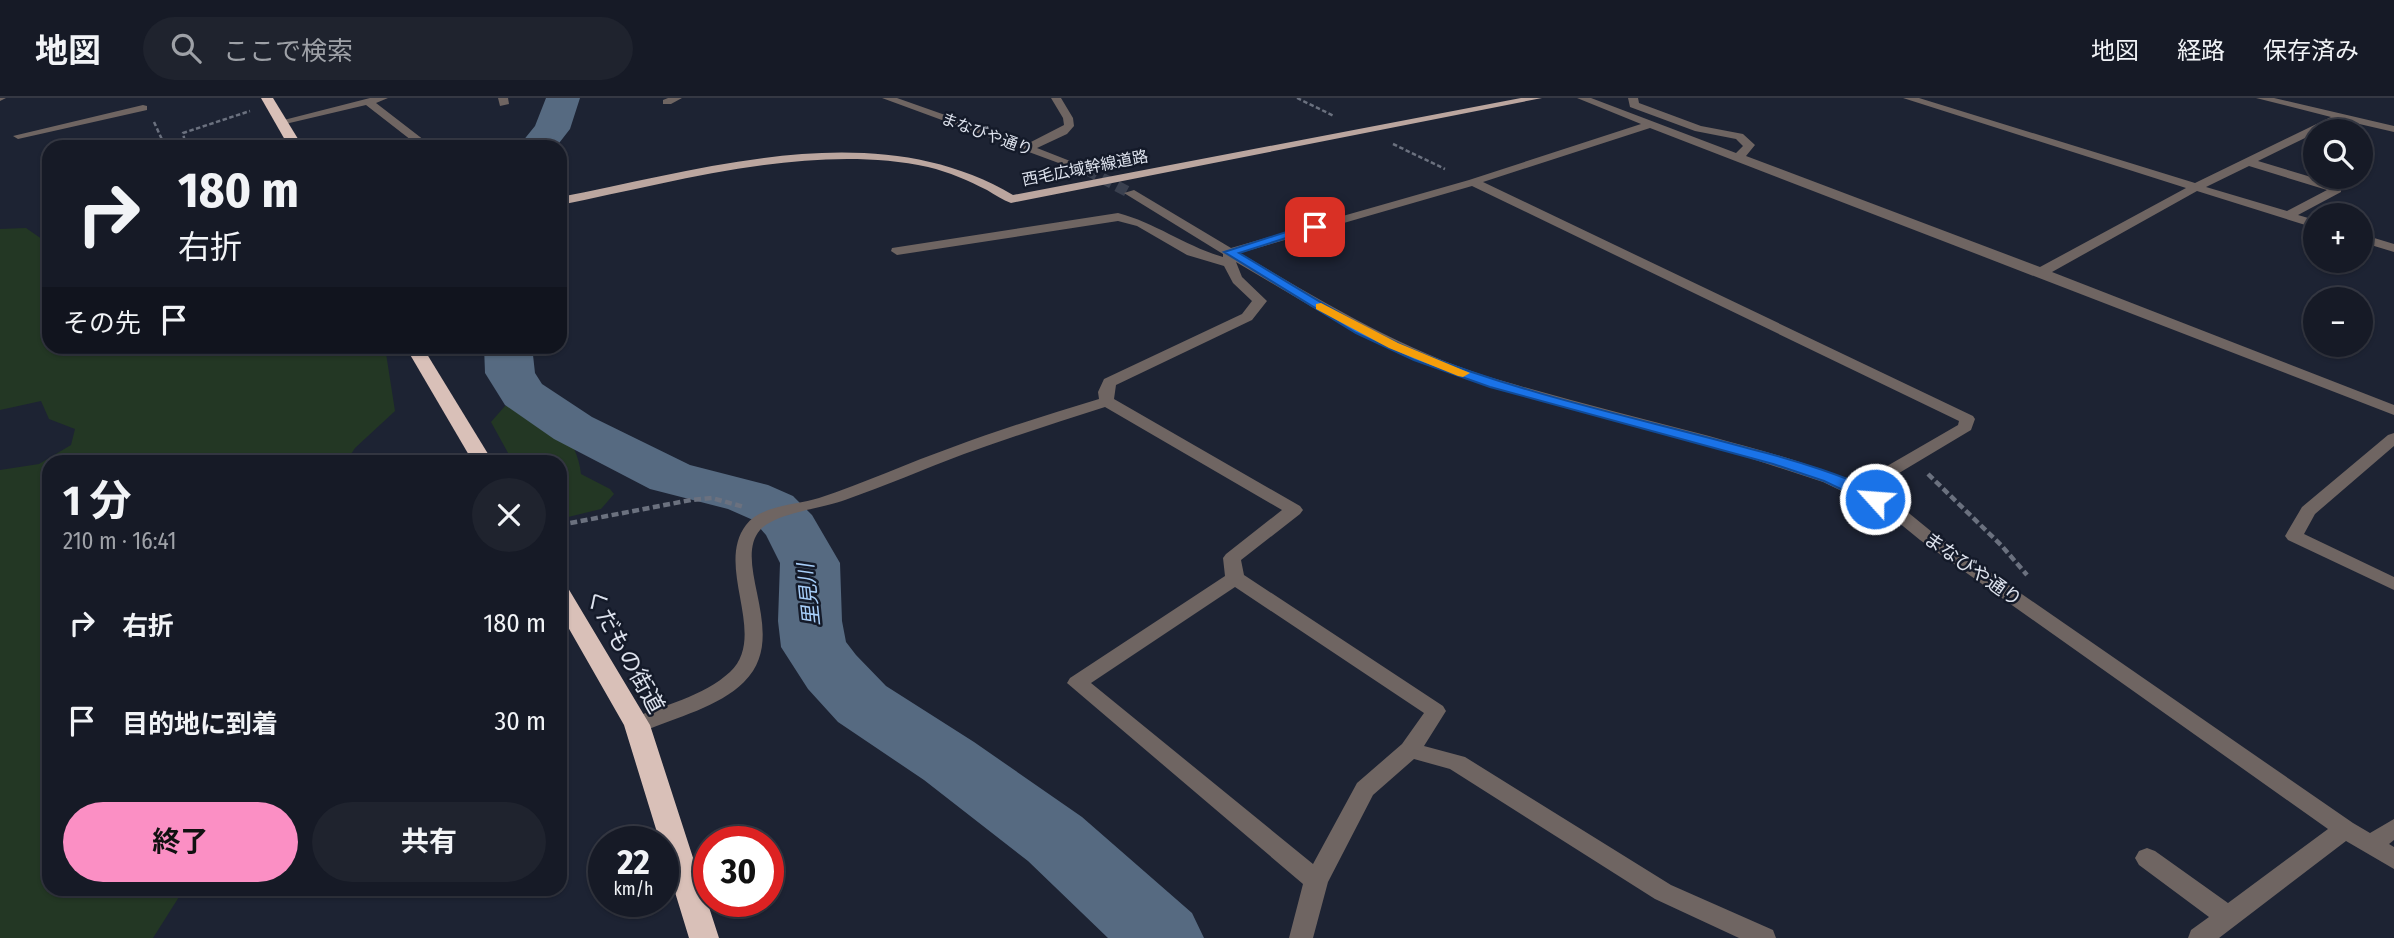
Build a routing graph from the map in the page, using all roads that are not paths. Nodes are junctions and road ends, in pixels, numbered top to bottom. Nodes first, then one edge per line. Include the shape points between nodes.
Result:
1 (132, 98) edge
2 (383, 98) edge
3 (887, 98) edge
4 (1056, 98) edge
5 (1537, 98) edge
6 (1581, 98) edge
7 (1633, 98) edge
8 (1908, 98) edge
9 (2261, 98) edge
10 (269, 102) edge
11 (369, 102) junction
12 (2340, 117) junction
13 (281, 122) junction
14 (1651, 124) junction
15 (2394, 129) edge
16 (18, 136) dead end
17 (292, 140) edge
18 (418, 140) edge
19 (1028, 148) junction
20 (1736, 158) junction
21 (2248, 162) junction
22 (1087, 170) tunnel mouth
23 (1473, 182) junction
24 (2194, 188) junction
25 (1130, 192) tunnel mouth
26 (567, 200) edge
27 (2287, 216) junction
28 (2303, 221) edge
29 (2373, 242) edge
30 (2394, 248) edge
31 (897, 251) dead end
32 (1229, 258) junction
33 (2041, 272) junction
34 (418, 354) edge
35 (1107, 401) junction
36 (2394, 410) edge
37 (2394, 438) edge
38 (478, 455) edge
39 (1858, 490) junction
40 (1235, 578) junction
41 (2394, 584) edge
42 (567, 605) edge
43 (637, 725) junction
44 (1410, 750) junction
45 (2394, 828) edge
46 (2345, 829) junction
47 (2370, 845) junction
48 (2147, 858) dead end
49 (2394, 859) edge
50 (1317, 881) junction
51 (2229, 918) junction
52 (705, 938) edge
53 (1301, 938) edge
54 (1764, 938) edge
55 (2200, 938) edge

1 - 16 street via 145,109
2 - 11 street
3 - 19 street, まなびや通り
4 - 19 street via 1069,126
5 - 26 main road, 西毛広域幹線道路 via 1011,199 988,185 927,164 867,157 766,164
6 - 14 street
7 - 20 street via 1634,105 1678,122 1739,136 1749,145
8 - 24 street
9 - 12 street
10 - 13 highway
11 - 13 street
11 - 18 street
12 - 15 street
12 - 21 street
13 - 17 highway
14 - 20 street
14 - 23 street
19 - 22 street, まなびや通り
20 - 33 street
21 - 24 street
21 - 27 street via 2337,189
23 - 32 street
23 - 39 street via 1967,419 1965,427
24 - 27 street
24 - 33 street
25 - 32 street, まなびや通り
27 - 28 street
29 - 30 street
31 - 32 street via 1118,217 1140,223 1192,252
32 - 35 street via 1231,273 1260,301 1256,307 1247,317 1110,382
32 - 39 street, まなびや通り via 1419,357 1495,384 1778,461
33 - 36 street
34 - 38 highway
35 - 40 street via 1294,510 1232,558
35 - 43 street via 775,516 750,531 744,546 754,636 752,659 739,677 713,692
37 - 41 street via 2308,511 2294,536
39 - 46 street, まなびや通り via 1893,509
40 - 44 street via 1436,711
40 - 50 street via 1077,683
42 - 43 highway, くだもの街道
43 - 52 highway, くだもの街道
44 - 50 street via 1364,789
44 - 54 street via 1457,763 1663,892
45 - 47 street
46 - 47 street, まなびや通り
46 - 51 street
47 - 49 street, まなびや通り
48 - 51 street
50 - 53 street
51 - 55 street

